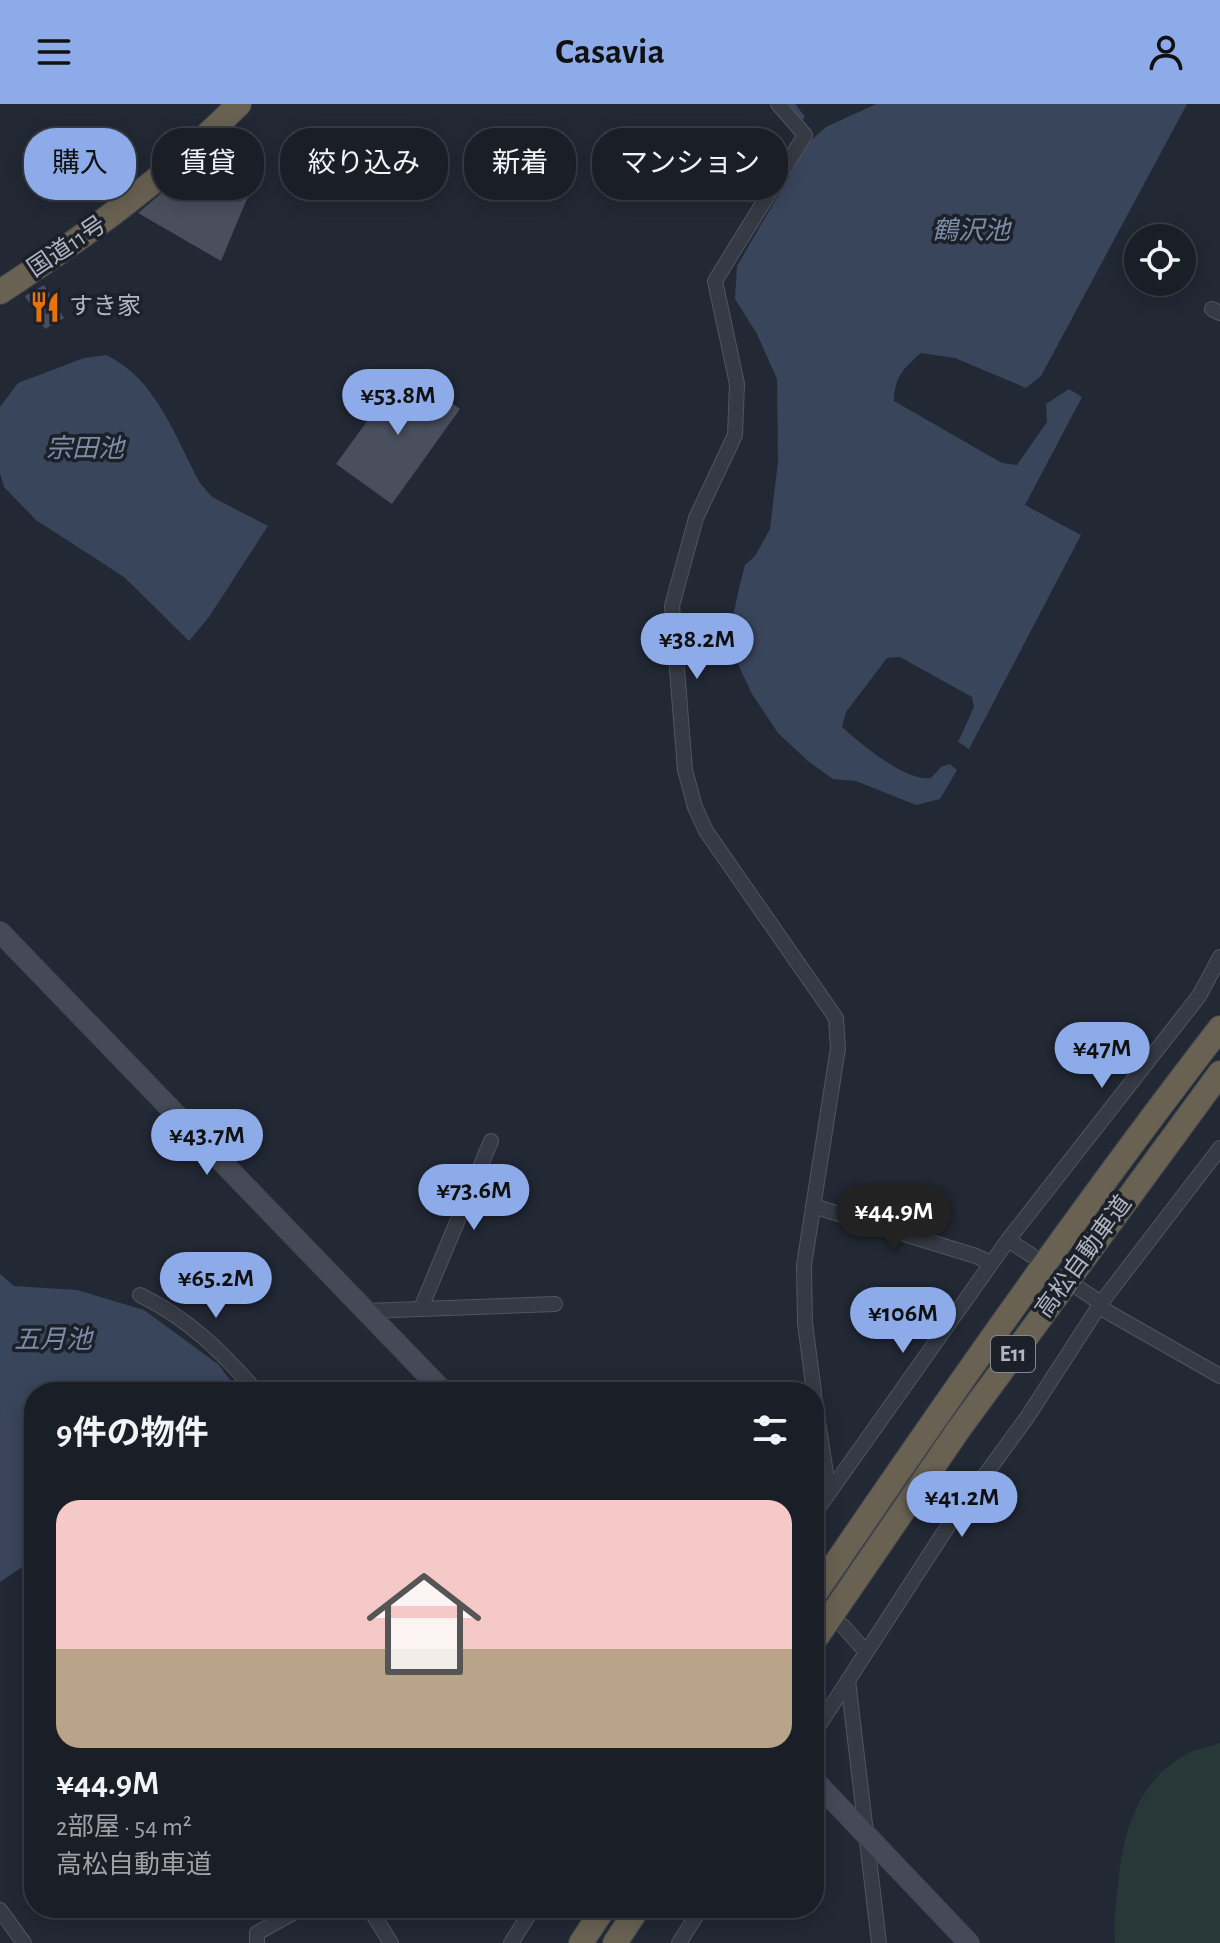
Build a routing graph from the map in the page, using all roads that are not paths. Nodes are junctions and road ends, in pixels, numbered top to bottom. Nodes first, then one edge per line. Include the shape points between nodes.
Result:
1 (239, 104) edge
2 (778, 104) edge
3 (0, 292) edge
4 (0, 932) edge
5 (1220, 957) edge
6 (1220, 1028) edge
7 (1220, 1073) edge
8 (491, 1141) dead end
9 (1220, 1148) edge
10 (813, 1206) junction
11 (1008, 1240) junction
12 (1031, 1255) dead end
13 (991, 1263) junction
14 (1080, 1289) dead end
15 (140, 1295) dead end
16 (555, 1304) dead end
17 (1100, 1305) junction
18 (421, 1308) junction
19 (366, 1311) junction
20 (1220, 1376) edge
21 (248, 1382) edge
22 (434, 1382) edge
23 (813, 1382) edge
24 (824, 1460) edge
25 (829, 1493) junction
26 (824, 1500) edge
27 (824, 1580) edge
28 (824, 1626) edge
29 (843, 1626) dead end
30 (866, 1652) junction
31 (848, 1680) junction
32 (824, 1717) edge
33 (824, 1790) edge
34 (868, 1836) junction
35 (0, 1910) edge
36 (284, 1918) edge
37 (375, 1918) edge
38 (527, 1918) edge
39 (597, 1918) edge
40 (631, 1918) edge
41 (695, 1918) edge
42 (24, 1943) edge
43 (257, 1943) edge
44 (391, 1943) edge
45 (511, 1943) edge
46 (581, 1943) edge
47 (615, 1943) edge
48 (679, 1943) edge
49 (879, 1943) edge
50 (969, 1943) edge

1 - 3 highway, 国道11号 via 120,210
2 - 10 street via 805,135 715,281 737,384 735,435 696,518 672,606 685,770 695,807 706,831 836,1018 838,1048
4 - 19 street
5 - 11 street via 1199,996
6 - 27 highway, 高松自動車道 / E11 via 1083,1209
7 - 28 highway, 高松自動車道 / E11 via 987,1390
8 - 18 street
9 - 17 street
10 - 13 street
10 - 23 street via 804,1265
11 - 12 street
11 - 13 street
13 - 25 street
14 - 17 street
15 - 21 street via 202,1332
16 - 18 street
17 - 20 street
17 - 30 street
18 - 19 street
19 - 22 street
24 - 25 street
25 - 26 street
29 - 30 street
30 - 31 street
31 - 32 street
31 - 34 street
33 - 34 street
34 - 49 street
34 - 50 street
35 - 42 street
36 - 43 street via 257,1933
37 - 44 street
38 - 45 street
39 - 46 highway
40 - 47 highway
41 - 48 street

